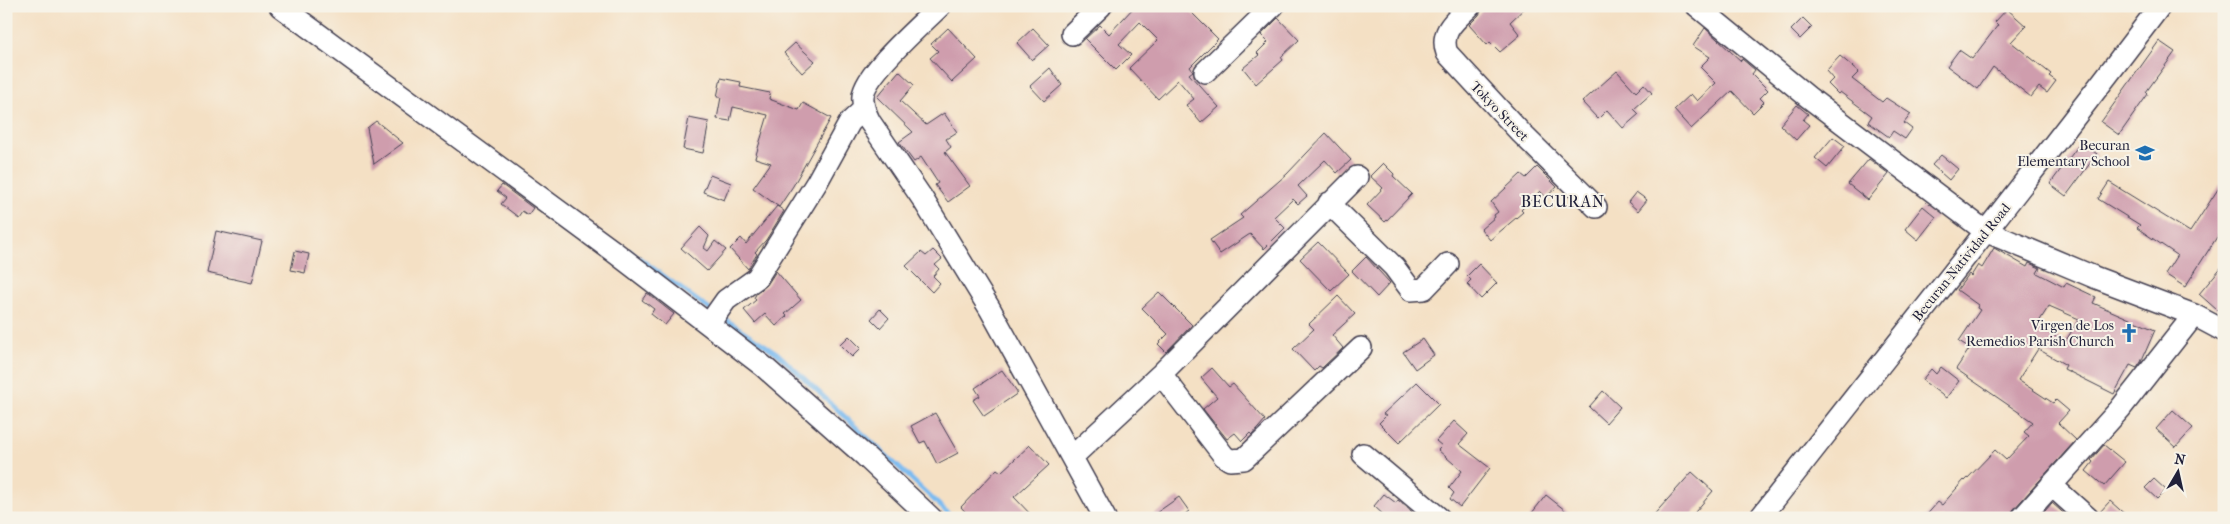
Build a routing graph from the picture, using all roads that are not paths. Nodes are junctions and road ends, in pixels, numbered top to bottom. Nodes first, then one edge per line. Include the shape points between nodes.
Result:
1 (280, 6) edge
2 (940, 6) edge
3 (1101, 6) edge
4 (1273, 6) edge
5 (1470, 6) edge
6 (1697, 6) edge
7 (2160, 6) edge
8 (1072, 34) dead end
9 (1205, 72) dead end
10 (864, 109) junction
11 (1357, 177) dead end
12 (1329, 203) junction
13 (1596, 207) dead end
14 (1985, 231) junction
15 (1448, 264) dead end
16 (2194, 315) junction
17 (709, 324) junction
18 (2224, 331) edge
19 (1361, 348) dead end
20 (1161, 374) junction
21 (1362, 454) dead end
22 (1072, 457) junction
23 (2051, 486) junction
24 (930, 518) edge
25 (1105, 518) edge
26 (1439, 518) edge
27 (1760, 518) edge
28 (2022, 518) edge
29 (2088, 518) edge

1 - 17 street
2 - 10 street via 876,71 865,86
3 - 8 street
4 - 9 street
5 - 13 street, Tokyo Street via 1444,36 1447,53
6 - 14 street via 1808,97
7 - 14 street, Becuran-Natividad Road
10 - 17 street via 850,122 757,278 726,300
10 - 22 street via 990,309
11 - 12 street
12 - 15 street via 1394,268 1411,290 1424,289
12 - 20 street
14 - 16 street
14 - 27 street, Becuran-Natividad Road
16 - 18 street
16 - 23 street via 2120,409
17 - 24 street via 763,366
19 - 20 street via 1244,459 1237,461 1224,456
20 - 22 street
21 - 26 street
22 - 25 street
23 - 28 street
23 - 29 street

